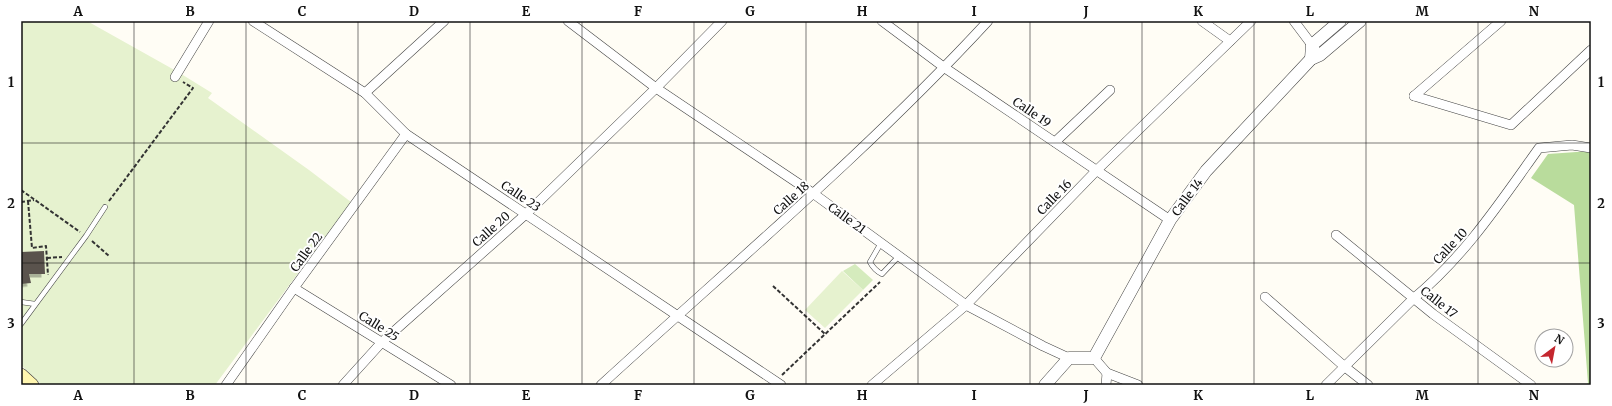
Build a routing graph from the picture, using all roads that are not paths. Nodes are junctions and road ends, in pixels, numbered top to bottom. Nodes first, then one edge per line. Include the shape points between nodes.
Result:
1 (209, 21) edge
2 (253, 21) edge
3 (444, 21) edge
4 (568, 21) edge
5 (722, 21) edge
6 (882, 21) edge
7 (988, 21) edge
8 (1202, 21) edge
9 (1251, 21) edge
10 (1294, 21) edge
11 (1340, 21) edge
12 (1360, 21) edge
13 (1501, 21) edge
14 (1230, 41) junction
15 (1312, 45) junction
16 (1591, 50) edge
17 (1316, 57) junction
18 (945, 68) junction
19 (175, 77) road end
20 (656, 88) junction
21 (1110, 90) dead end
22 (365, 93) junction
23 (406, 134) junction
24 (1055, 142) junction
25 (1591, 148) edge
26 (1097, 170) junction
27 (814, 194) junction
28 (105, 207) road end
29 (526, 214) junction
30 (1170, 220) junction
31 (1336, 235) dead end
32 (881, 243) junction
33 (899, 256) junction
34 (294, 288) junction
35 (1265, 297) dead end
36 (1414, 298) junction
37 (21, 302) edge
38 (35, 304) junction
39 (966, 305) junction
40 (677, 316) junction
41 (21, 324) edge
42 (382, 342) junction
43 (1069, 358) junction
44 (1094, 358) junction
45 (1345, 367) junction
46 (1107, 373) junction
47 (21, 375) edge
48 (778, 383) edge
49 (32, 385) edge
50 (226, 385) edge
51 (343, 385) edge
52 (451, 385) edge
53 (601, 385) edge
54 (872, 385) edge
55 (1045, 385) edge
56 (1106, 385) edge
57 (1138, 385) edge
58 (1326, 385) edge
59 (1368, 385) edge
60 (1531, 385) edge

1 - 19 street
2 - 22 street, Calle 23
3 - 22 street
4 - 20 street, Calle 21
5 - 20 street, Calle 20
6 - 18 street, Calle 19
7 - 18 street, Calle 18
8 - 14 street
9 - 14 street, Calle 16
10 - 15 street
11 - 15 street
12 - 17 street, Calle 14
13 - 16 street via 1414,96 1512,125
14 - 26 street, Calle 16
15 - 17 street
17 - 30 street, Calle 14 via 1206,171
18 - 24 street, Calle 19
18 - 27 street, Calle 18
20 - 27 street, Calle 21
20 - 29 street, Calle 20
21 - 24 street
22 - 23 street, Calle 23
23 - 29 street, Calle 23
23 - 34 street, Calle 22
24 - 26 street, Calle 19
25 - 36 street, Calle 10 via 1572,145 1539,148 1479,232 1429,286
26 - 30 street, Calle 19
26 - 39 street, Calle 16
27 - 32 street, Calle 21
27 - 40 street, Calle 18
28 - 38 lane
29 - 40 street, Calle 23
29 - 42 street, Calle 20
30 - 44 street, Calle 14
31 - 36 street, Calle 17
32 - 33 street, Calle 21
32 - 33 lane via 870,262 876,271 882,274
33 - 39 street, Calle 21
34 - 42 street, Calle 25
34 - 50 street, Calle 22
35 - 45 street
36 - 45 street, Calle 10
36 - 60 street, Calle 17
37 - 38 lane
38 - 41 lane
39 - 43 street, Calle 21
39 - 54 street, Calle 16
40 - 48 street, Calle 23
40 - 53 street, Calle 18
42 - 51 street, Calle 20
42 - 52 street, Calle 25
43 - 44 street, Calle 21
43 - 55 street
44 - 46 street
45 - 58 street, Calle 10
45 - 59 street
46 - 56 street
46 - 57 street
47 - 49 main road

